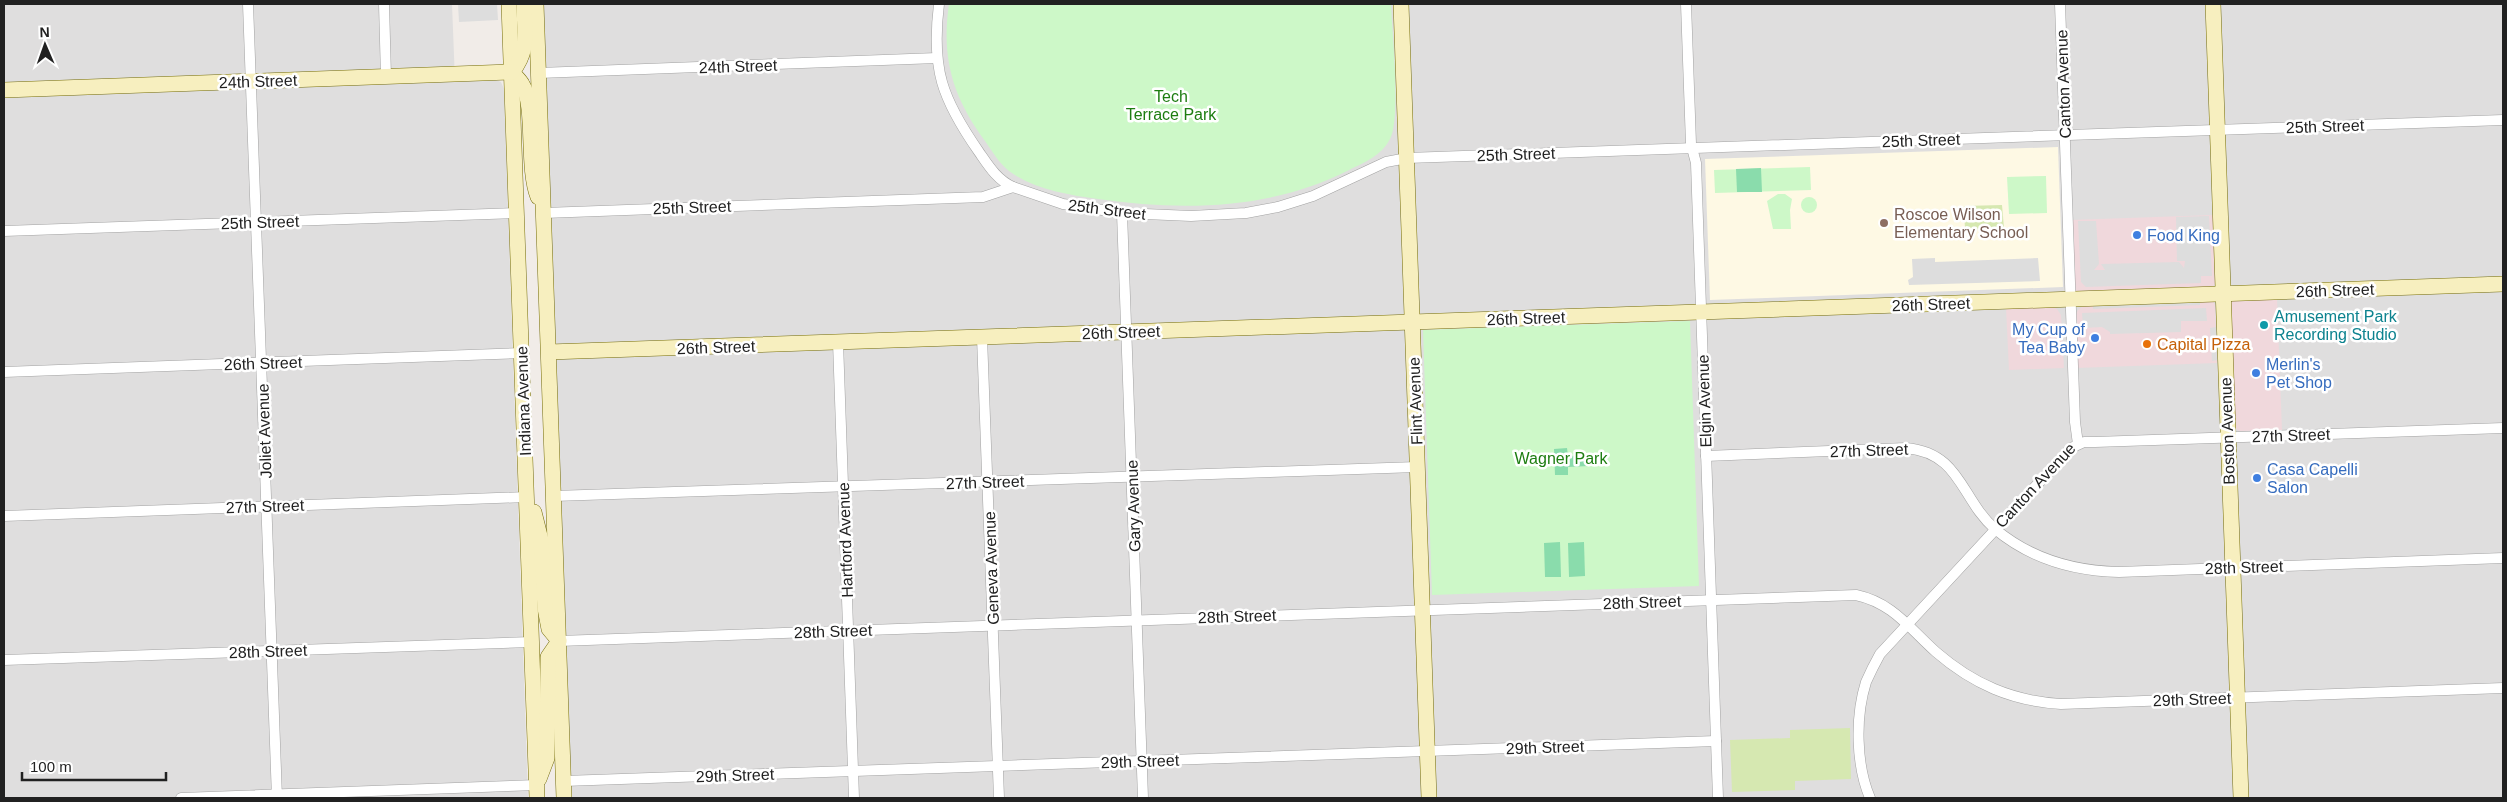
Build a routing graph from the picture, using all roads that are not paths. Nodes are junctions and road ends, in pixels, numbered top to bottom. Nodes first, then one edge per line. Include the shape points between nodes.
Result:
1 (248, 4) edge
2 (384, 4) edge
3 (509, 4) edge
4 (524, 4) edge
5 (536, 4) edge
6 (940, 4) edge
7 (1401, 4) edge
8 (1686, 4) edge
9 (2060, 4) edge
10 (2213, 4) edge
11 (937, 58) junction
12 (512, 72) junction
13 (539, 73) junction
14 (386, 77) junction
15 (251, 82) junction
16 (4, 90) edge
17 (2503, 120) edge
18 (2217, 130) junction
19 (2065, 135) junction
20 (1692, 148) junction
21 (1407, 158) junction
22 (1013, 187) junction
23 (517, 213) junction
24 (544, 213) junction
25 (1122, 213) junction
26 (256, 222) junction
27 (4, 231) edge
28 (2503, 284) edge
29 (2223, 294) junction
30 (2071, 299) junction
31 (1702, 312) junction
32 (1413, 322) junction
33 (1127, 332) junction
34 (982, 337) junction
35 (838, 342) junction
36 (549, 352) junction
37 (522, 353) junction
38 (261, 363) junction
39 (4, 372) edge
40 (2503, 428) edge
41 (2228, 437) junction
42 (2078, 444) junction
43 (1706, 456) junction
44 (1417, 467) junction
45 (1132, 477) junction
46 (988, 482) junction
47 (843, 487) junction
48 (554, 496) junction
49 (527, 497) junction
50 (266, 506) junction
51 (4, 516) edge
52 (1995, 529) junction
53 (2503, 558) edge
54 (2233, 568) junction
55 (1711, 599) junction
56 (1422, 610) junction
57 (1137, 620) junction
58 (1906, 624) junction
59 (993, 625) junction
60 (848, 630) junction
61 (559, 641) junction
62 (532, 642) junction
63 (272, 651) junction
64 (4, 660) edge
65 (2503, 688) edge
66 (2237, 698) junction
67 (1716, 740) junction
68 (1427, 751) junction
69 (1142, 760) junction
70 (998, 766) junction
71 (853, 770) junction
72 (564, 781) junction
73 (537, 792) edge
74 (277, 797) edge
75 (181, 798) edge
76 (564, 798) edge
77 (854, 798) edge
78 (999, 798) edge
79 (1143, 798) edge
80 (1429, 798) edge
81 (1718, 798) edge
82 (1870, 798) edge
83 (2241, 798) edge

1 - 15 street, Joliet Avenue
2 - 14 street
3 - 12 street, Indiana Avenue
4 - 12 street via 522,60
5 - 13 street, Indiana Avenue
6 - 11 street
7 - 21 street, Flint Avenue
8 - 20 street, Elgin Avenue
9 - 19 street, Canton Avenue
10 - 18 street, Boston Avenue
11 - 13 street, 24th Street
11 - 22 street via 944,93 964,130 991,169
12 - 14 street, 24th Street
12 - 23 street, Indiana Avenue
12 - 24 street via 523,86 528,104 532,184
13 - 24 street, Indiana Avenue
14 - 15 street, 24th Street
15 - 16 street, 24th Street
15 - 26 street, Joliet Avenue
17 - 18 street, 25th Street
18 - 19 street, 25th Street
18 - 29 street, Boston Avenue
19 - 20 street, 25th Street
19 - 30 street, Canton Avenue
20 - 21 street, 25th Street
20 - 31 street, Elgin Avenue via 1696,163
21 - 25 street, 25th Street via 1386,162 1313,196 1246,213 1191,216
21 - 32 street, Flint Avenue
22 - 24 street, 25th Street via 983,197
22 - 25 street, 25th Street via 1062,204
23 - 26 street, 25th Street
23 - 37 street, Indiana Avenue
24 - 36 street, Indiana Avenue
25 - 33 street, Gary Avenue
26 - 27 street, 25th Street
26 - 38 street, Joliet Avenue
28 - 29 street, 26th Street
29 - 30 street, 26th Street
29 - 41 street, Boston Avenue
30 - 31 street, 26th Street
30 - 42 street, Canton Avenue
31 - 32 street, 26th Street
31 - 43 street, Elgin Avenue
32 - 33 street, 26th Street
32 - 44 street, Flint Avenue
33 - 34 street, 26th Street
33 - 45 street, Gary Avenue
34 - 35 street, 26th Street
34 - 46 street, Geneva Avenue
35 - 36 street, 26th Street
35 - 47 street, Hartford Avenue
36 - 48 street, Indiana Avenue
37 - 38 street, 26th Street
37 - 49 street, Indiana Avenue
38 - 39 street, 26th Street
38 - 50 street, Joliet Avenue
40 - 41 street, 27th Street
41 - 42 street, 27th Street
41 - 54 street, Boston Avenue
42 - 52 street, Canton Avenue
43 - 52 street, 27th Street via 1922,449 1945,462
43 - 55 street, Elgin Avenue
44 - 45 street, 27th Street
44 - 56 street, Flint Avenue
45 - 46 street, 27th Street
45 - 57 street, Gary Avenue
46 - 47 street, 27th Street
46 - 59 street, Geneva Avenue
47 - 48 street, 27th Street
47 - 60 street, Hartford Avenue
48 - 61 street, Indiana Avenue
49 - 50 street, 27th Street
49 - 61 street via 541,540 549,629
49 - 62 street, Indiana Avenue
50 - 51 street, 27th Street
50 - 63 street, Joliet Avenue
52 - 54 street, 28th Street via 2018,546 2078,569 2119,572
52 - 58 street, Canton Avenue
53 - 54 street, 28th Street
54 - 66 street, Boston Avenue
55 - 56 street, 28th Street
55 - 58 street, 28th Street via 1856,595 1874,599
55 - 67 street, Elgin Avenue
56 - 57 street, 28th Street
56 - 68 street, Flint Avenue
57 - 59 street, 28th Street
57 - 69 street, Gary Avenue
58 - 66 street, 29th Street via 1962,672 1997,692 2018,698 2061,704
58 - 82 street, Canton Avenue via 1880,654 1862,698 1861,767
59 - 60 street, 28th Street
59 - 70 street, Geneva Avenue
60 - 61 street, 28th Street
60 - 71 street, Hartford Avenue
61 - 72 street, Indiana Avenue
61 - 73 street via 548,657 547,758
62 - 63 street, 28th Street
62 - 73 street, Indiana Avenue
63 - 64 street, 28th Street
63 - 74 street, Joliet Avenue
65 - 66 street, 29th Street
66 - 83 street, Boston Avenue
67 - 68 street, 29th Street
67 - 81 street, Elgin Avenue
68 - 69 street, 29th Street
68 - 80 street, Flint Avenue
69 - 70 street, 29th Street
69 - 79 street, Gary Avenue
70 - 71 street, 29th Street
70 - 78 street, Geneva Avenue
71 - 72 street, 29th Street
71 - 77 street, Hartford Avenue
72 - 76 street, Indiana Avenue
73 - 74 street
74 - 75 street

